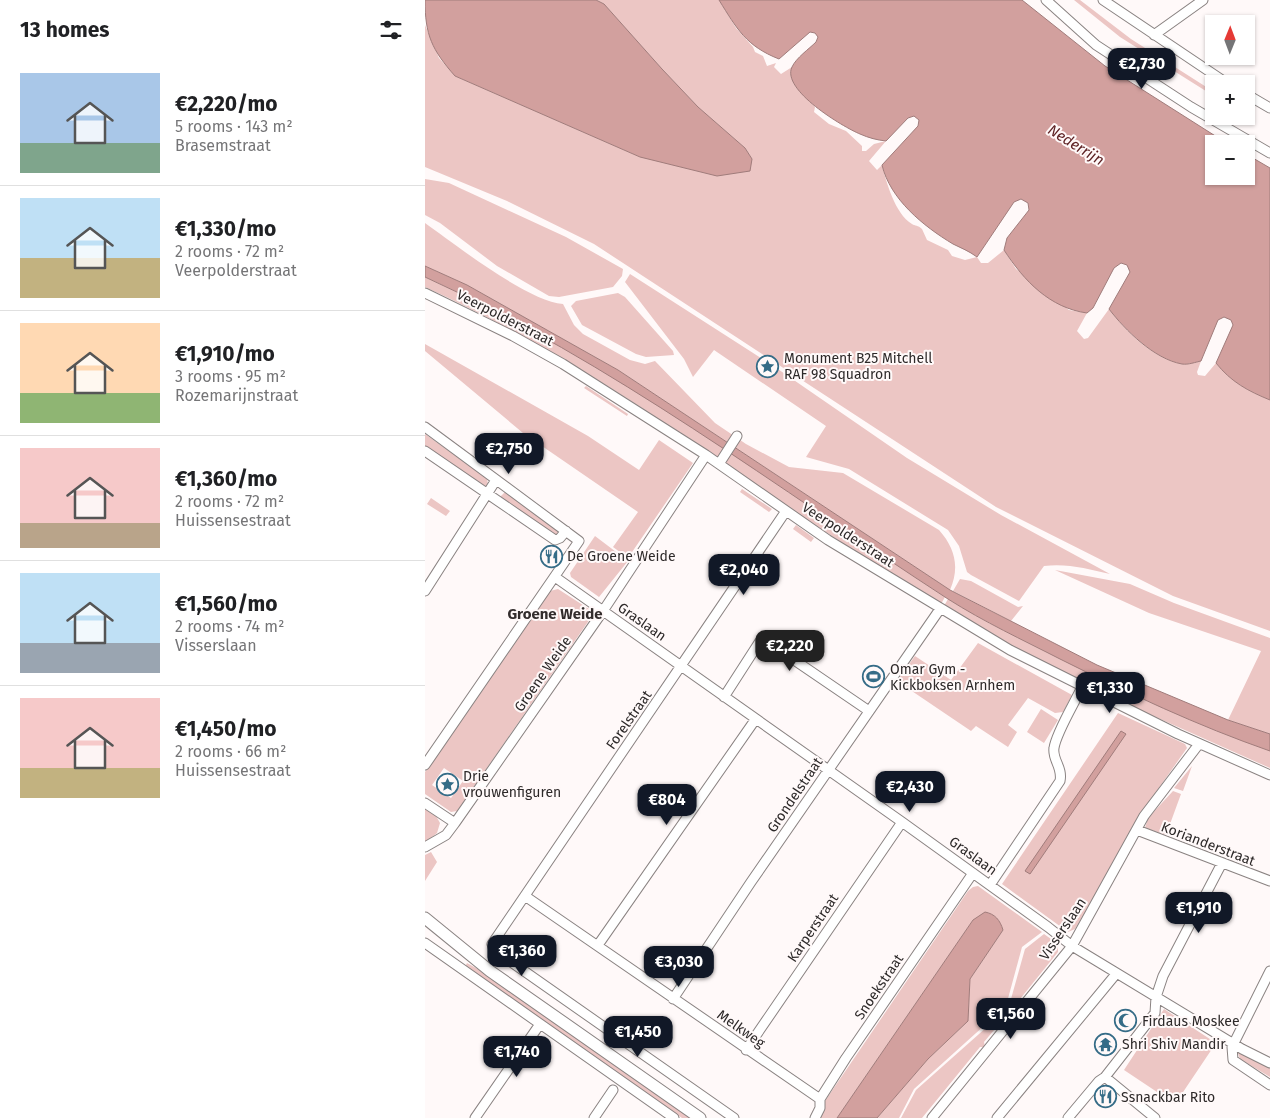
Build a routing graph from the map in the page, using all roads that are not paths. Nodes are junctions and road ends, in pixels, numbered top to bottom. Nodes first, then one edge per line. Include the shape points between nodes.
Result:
1 (1046, 0) edge
2 (1103, 0) edge
3 (1203, 0) edge
4 (1154, 35) junction
5 (1214, 75) edge
6 (1255, 99) edge
7 (1270, 108) edge
8 (1267, 151) edge
9 (425, 293) edge
10 (425, 427) edge
11 (735, 438) dead end
12 (425, 451) edge
13 (706, 456) junction
14 (720, 462) junction
15 (496, 480) junction
16 (489, 495) junction
17 (786, 511) junction
18 (566, 531) junction
19 (555, 577) junction
20 (425, 591) edge
21 (941, 608) junction
22 (603, 611) junction
23 (683, 667) junction
24 (1082, 687) junction
25 (724, 697) junction
26 (869, 711) junction
27 (755, 720) junction
28 (1199, 744) junction
29 (425, 765) edge
30 (828, 771) junction
31 (1270, 775) edge
32 (425, 803) edge
33 (903, 822) junction
34 (455, 823) junction
35 (1137, 830) junction
36 (425, 847) edge
37 (1223, 863) junction
38 (973, 873) junction
39 (1270, 881) edge
40 (990, 885) junction
41 (525, 896) junction
42 (425, 918) edge
43 (425, 929) edge
44 (445, 936) junction
45 (425, 944) edge
46 (598, 945) junction
47 (1072, 946) junction
48 (1270, 971) edge
49 (1116, 974) junction
50 (1156, 997) junction
51 (673, 998) junction
52 (540, 1024) junction
53 (1234, 1044) junction
54 (746, 1050) junction
55 (1270, 1063) edge
56 (1105, 1077) junction
57 (1270, 1085) edge
58 (613, 1090) dead end
59 (820, 1099) junction
60 (479, 1117) edge
61 (594, 1118) edge
62 (674, 1118) edge
63 (700, 1118) edge
64 (734, 1118) edge
65 (815, 1118) edge
66 (932, 1118) edge
67 (997, 1118) edge
68 (1068, 1118) edge
69 (1155, 1118) edge

1 - 8 street via 1096,45 1191,107
2 - 4 street
3 - 4 street
4 - 5 street
6 - 7 street
9 - 13 street, Veerpolderstraat via 547,354
10 - 15 street
11 - 14 street
12 - 16 street
13 - 14 street, Veerpolderstraat
13 - 22 street, Groene Weide
14 - 17 street, Veerpolderstraat
15 - 16 street
15 - 18 street
16 - 18 street via 555,540
16 - 20 street
17 - 21 street, Veerpolderstraat
17 - 23 street, Forelstraat
18 - 19 street via 579,541
19 - 22 street, Graslaan
19 - 29 street
21 - 24 street, Veerpolderstraat via 1010,650
21 - 26 street, Grondelstraat
22 - 23 street, Graslaan
22 - 34 street, Groene Weide
23 - 25 street, Graslaan
23 - 41 street, Forelstraat
24 - 28 street, Veerpolderstraat
24 - 40 street via 1055,744 1055,756 1061,770 1057,786
25 - 26 street via 762,638
25 - 27 street, Graslaan
26 - 30 street, Grondelstraat
27 - 30 street, Graslaan
27 - 46 street
28 - 31 street, Veerpolderstraat
28 - 35 street, Visserslaan via 1144,816
30 - 33 street, Graslaan
30 - 51 street, Grondelstraat
32 - 34 street
33 - 38 street, Graslaan
33 - 54 street, Karperstraat
34 - 36 street, Groene Weide via 446,835
35 - 37 street, Korianderstraat
35 - 47 street, Visserslaan
37 - 39 street, Korianderstraat
37 - 50 street via 1163,976
38 - 40 street, Graslaan
38 - 59 street, Snoekstraat
40 - 47 street, Graslaan
41 - 46 street, Melkweg
41 - 64 street, Forelstraat via 492,944 494,950
42 - 44 street
43 - 44 street
44 - 63 street
45 - 52 street
46 - 51 street, Melkweg
47 - 49 street, Graslaan
47 - 66 street, Visserslaan
48 - 53 street
49 - 50 street, Graslaan
49 - 67 street
50 - 53 street, Graslaan
50 - 56 street via 1155,1013
51 - 54 street, Melkweg
52 - 60 street
52 - 62 street
53 - 55 street, Graslaan
53 - 57 street via 1233,1060
54 - 59 street, Melkweg
56 - 68 street
56 - 69 street
58 - 61 street
59 - 65 street, Snoekstraat

